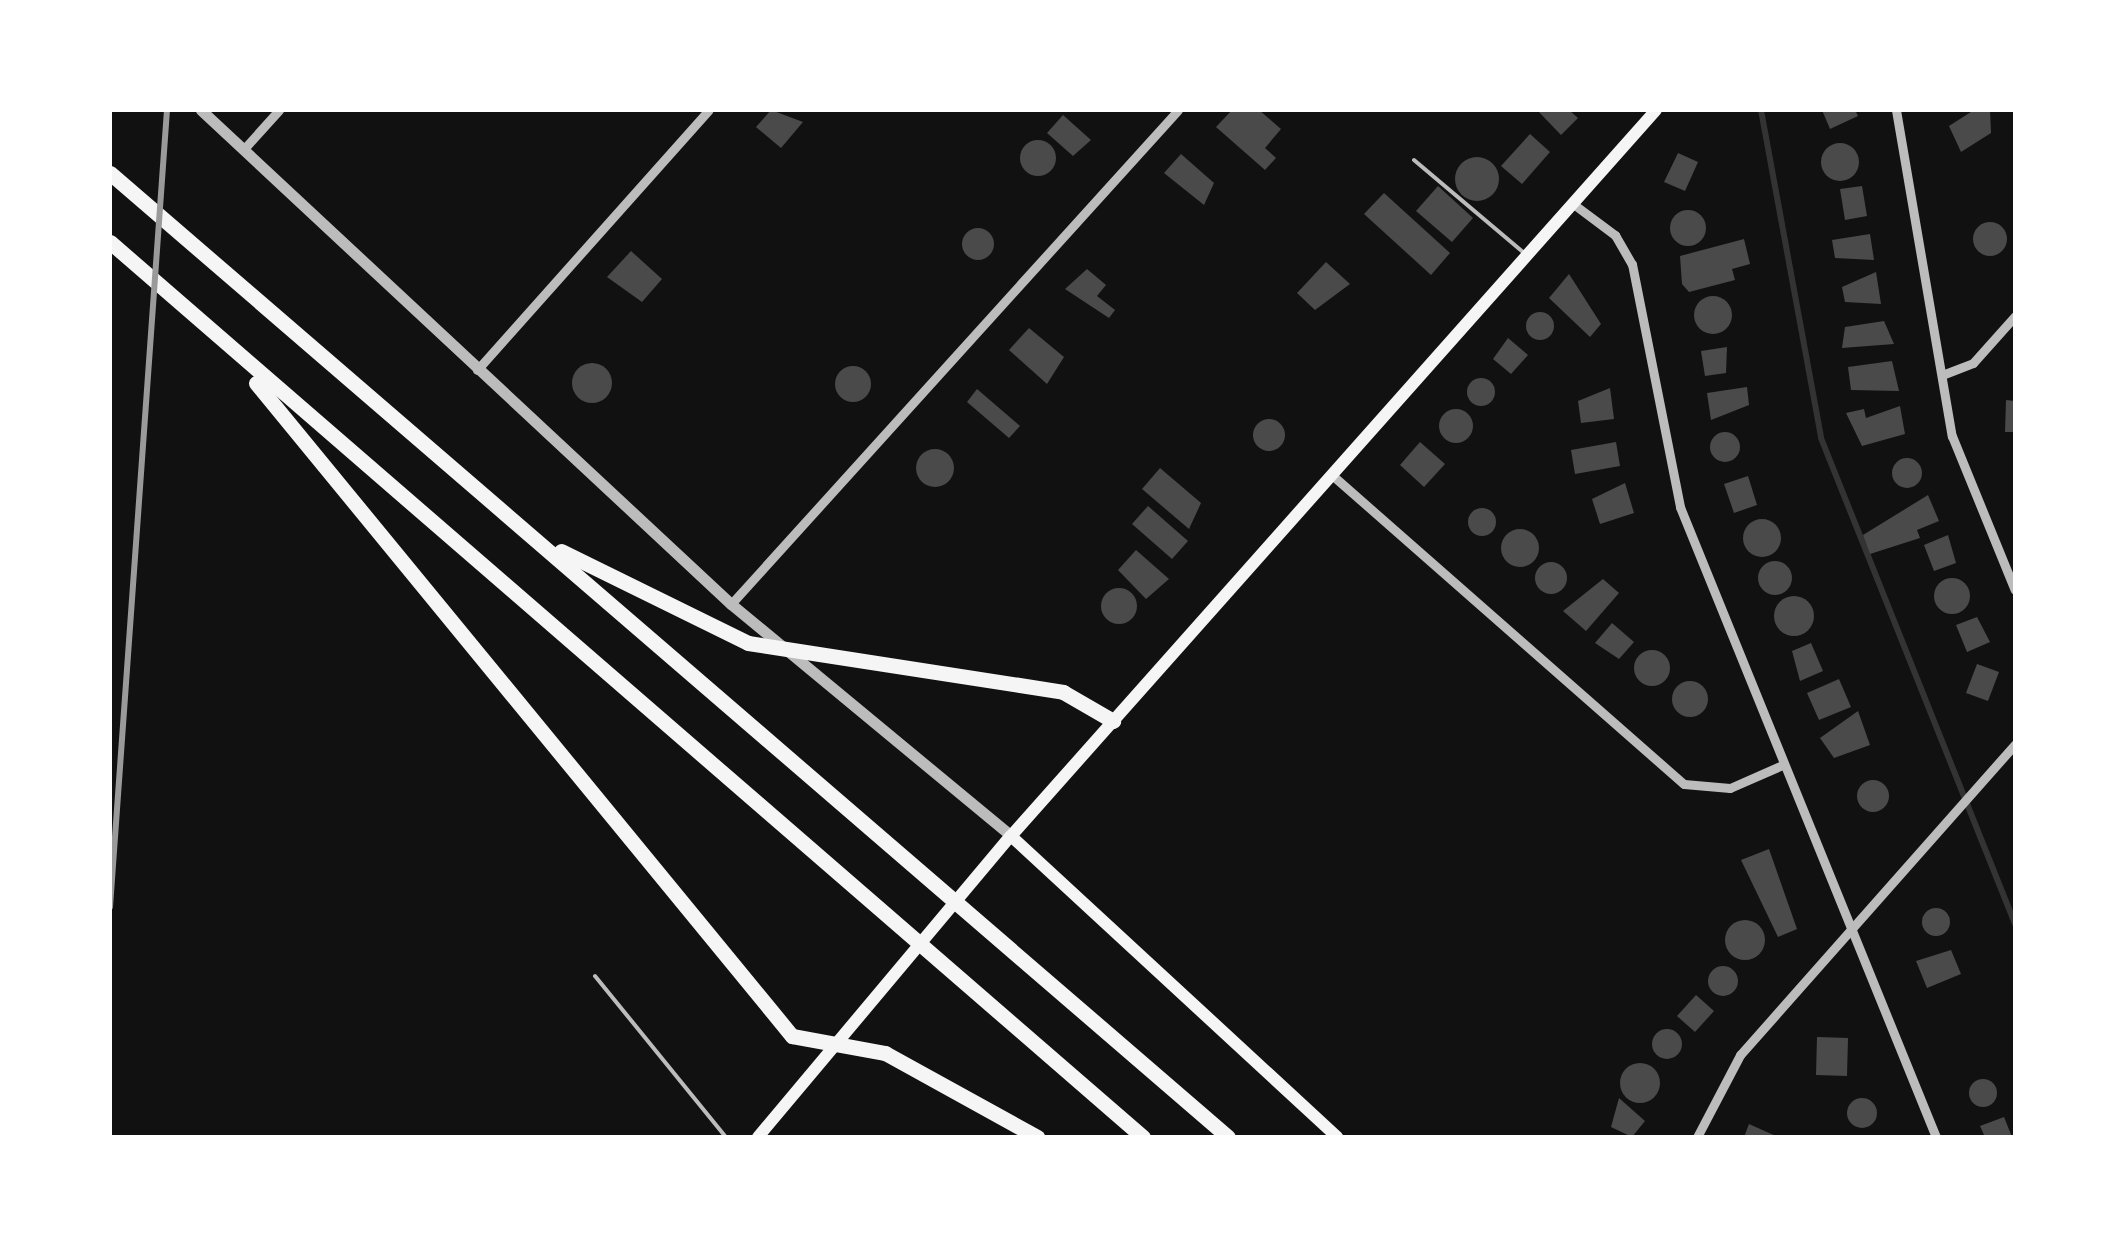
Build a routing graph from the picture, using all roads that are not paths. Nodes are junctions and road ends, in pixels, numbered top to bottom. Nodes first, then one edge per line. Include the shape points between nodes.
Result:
1 (201, 110) edge
2 (279, 110) edge
3 (709, 110) edge
4 (1178, 110) edge
5 (1656, 110) edge
6 (1896, 110) edge
7 (243, 150) junction
8 (1414, 160) dead end
9 (110, 173) edge
10 (1572, 203) junction
11 (110, 242) edge
12 (1526, 255) junction
13 (2015, 316) edge
14 (228, 349) junction
15 (477, 370) junction
16 (1942, 375) junction
17 (1332, 474) junction
18 (527, 532) junction
19 (2015, 590) edge
20 (731, 604) junction
21 (1113, 721) junction
22 (2015, 744) edge
23 (1780, 766) junction
24 (1011, 836) junction
25 (1851, 930) junction
26 (595, 976) dead end
27 (832, 1047) junction
28 (761, 1136) edge
29 (726, 1137) edge
30 (1037, 1137) edge
31 (1143, 1137) edge
32 (1228, 1137) edge
33 (1337, 1137) edge
34 (1697, 1137) edge
35 (1936, 1137) edge

1 - 7 street
2 - 7 street
3 - 15 street
4 - 20 street
5 - 10 main road
6 - 16 street
7 - 15 street
8 - 12 lane
9 - 18 highway
10 - 12 main road
10 - 23 street via 1615,234 1632,264 1665,457
11 - 14 highway
12 - 17 main road
13 - 16 street via 1973,364
14 - 27 highway via 792,1036
14 - 31 highway
15 - 20 street
16 - 19 street via 1952,436
17 - 21 main road
17 - 23 street via 1684,784 1730,788
18 - 21 highway via 748,643 1064,692
18 - 32 highway
20 - 24 street
21 - 24 main road
22 - 25 street
23 - 25 street
24 - 27 main road
24 - 33 main road
25 - 34 street via 1740,1055
25 - 35 street
26 - 29 lane
27 - 28 main road
27 - 30 highway via 884,1053

